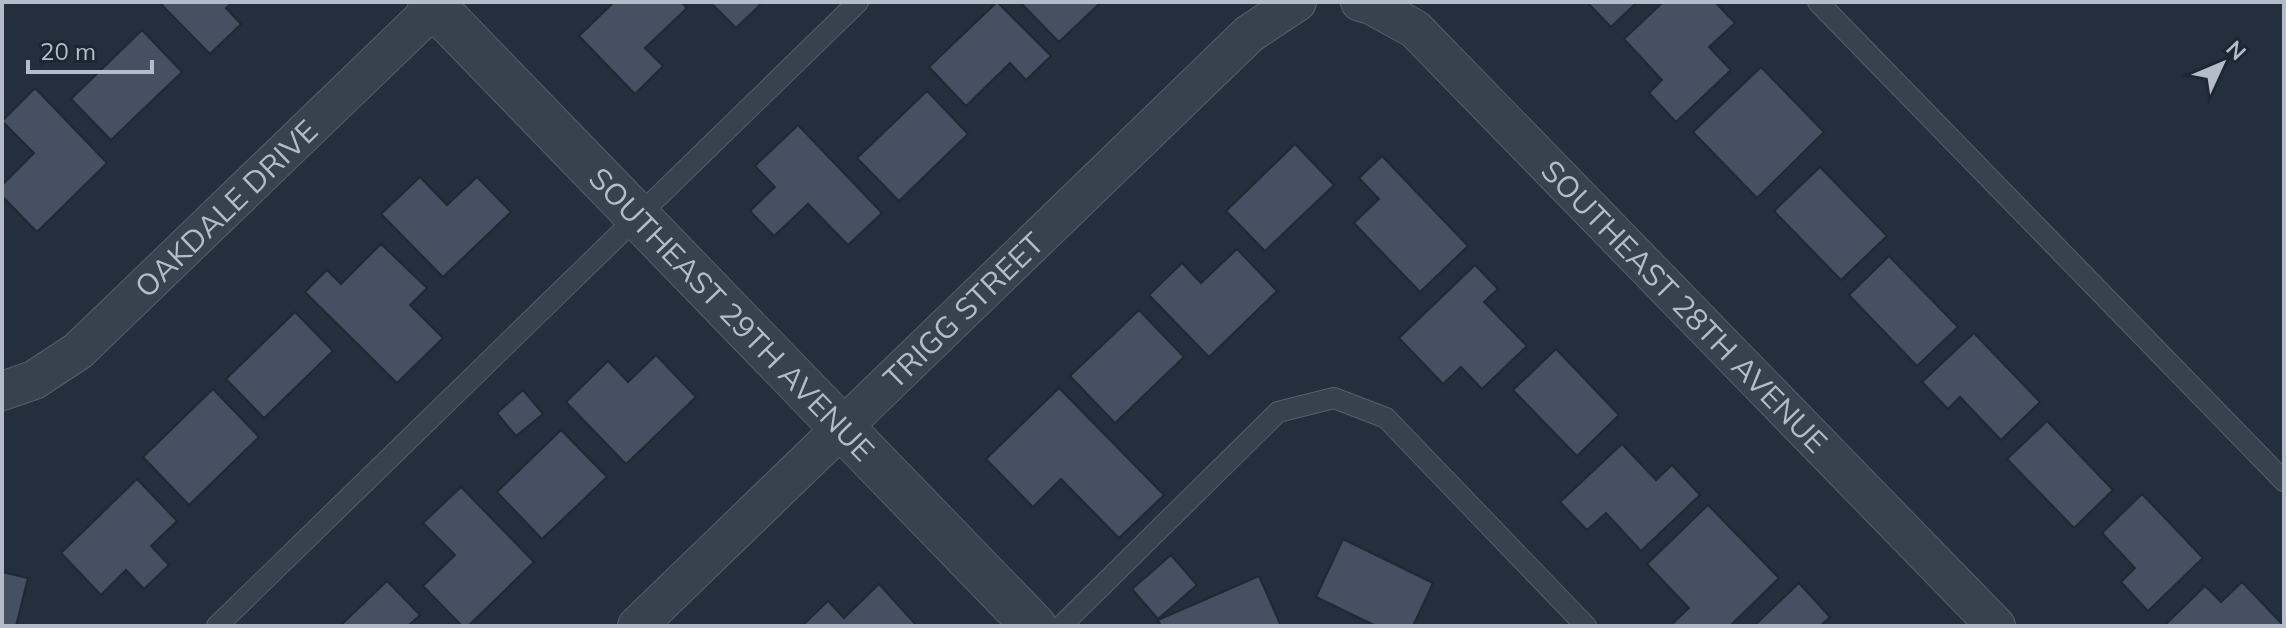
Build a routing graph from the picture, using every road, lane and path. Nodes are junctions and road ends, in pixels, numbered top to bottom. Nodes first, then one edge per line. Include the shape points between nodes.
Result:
1 (858, 2) edge
2 (1297, 2) edge
3 (1360, 2) edge
4 (1818, 2) edge
5 (435, 4) edge
6 (637, 217) junction
7 (2, 391) edge
8 (842, 428) junction
9 (2284, 481) edge
10 (217, 626) edge
11 (637, 626) edge
12 (1034, 626) edge
13 (1061, 626) edge
14 (1586, 626) edge
15 (1996, 626) edge

1 - 6 lane
2 - 8 street, TRIGG STREET via 1249,34
3 - 15 street, SOUTHEAST 28TH AVENUE via 1415,29
4 - 9 lane
5 - 6 street, SOUTHEAST 29TH AVENUE
5 - 7 street, OAKDALE DRIVE via 78,351 34,380
6 - 8 street, SOUTHEAST 29TH AVENUE
6 - 10 lane
8 - 11 street, TRIGG STREET
8 - 12 street, SOUTHEAST 29TH AVENUE
13 - 14 lane via 1278,412 1334,398 1386,418

